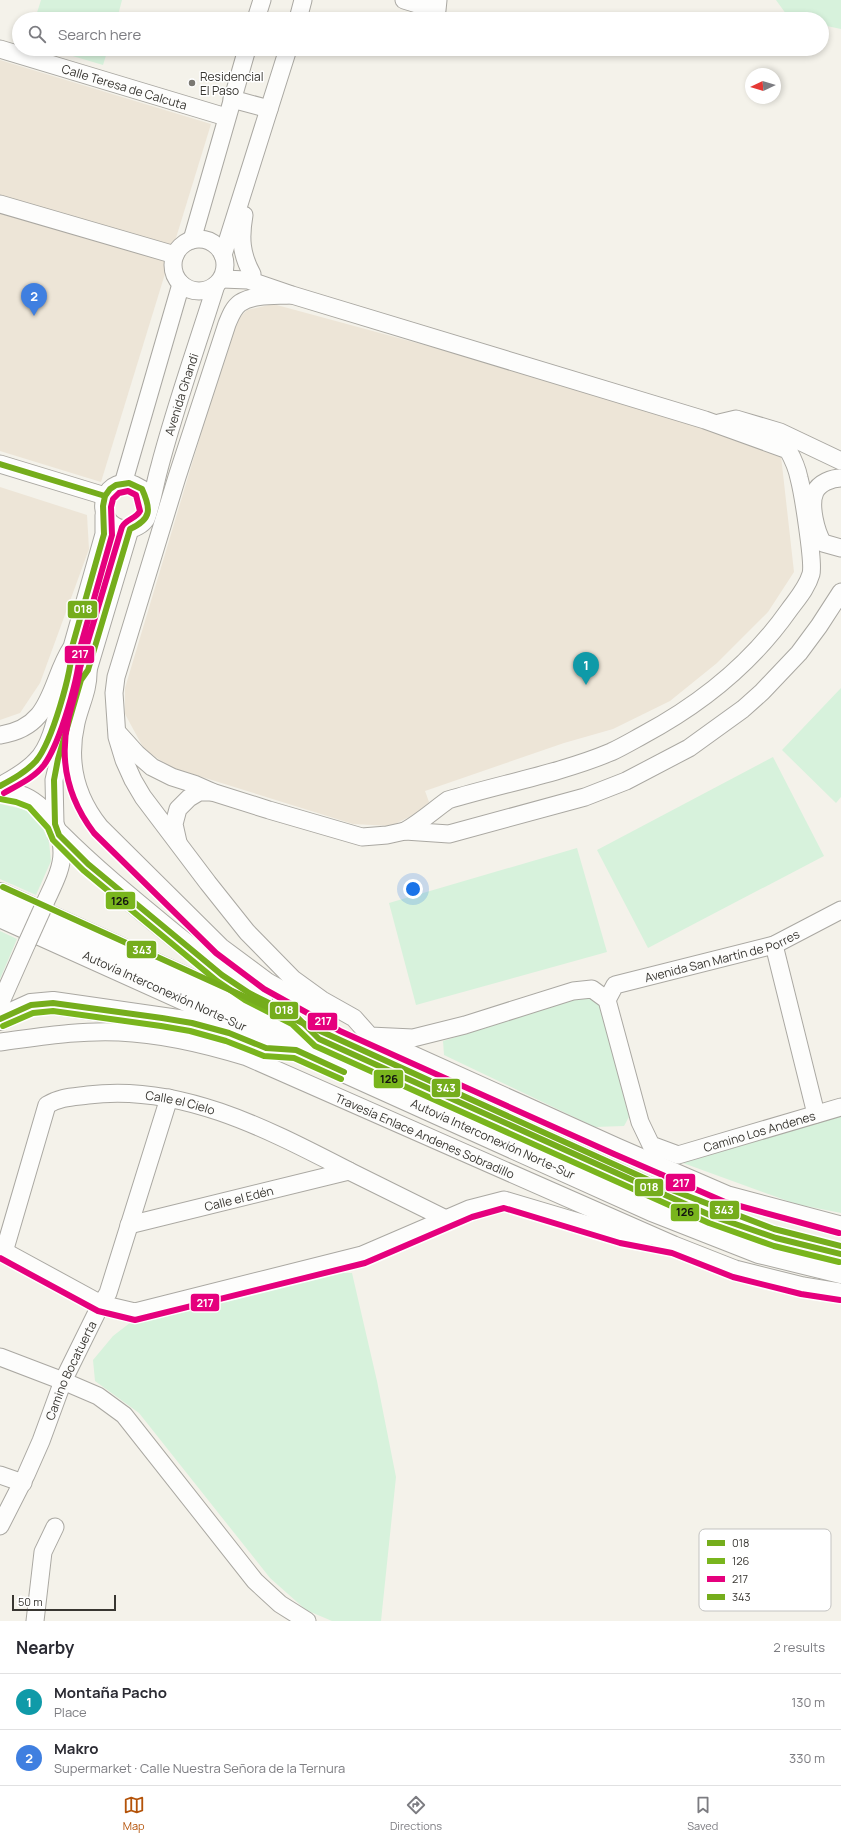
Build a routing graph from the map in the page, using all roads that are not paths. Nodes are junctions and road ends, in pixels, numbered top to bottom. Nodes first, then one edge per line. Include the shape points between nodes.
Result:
1 (262, 0) edge
2 (304, 0) edge
3 (404, 0) edge
4 (438, 0) edge
5 (258, 12) edge
6 (300, 12) edge
7 (0, 48) edge
8 (12, 52) edge
9 (26, 56) edge
10 (245, 56) edge
11 (286, 56) edge
12 (232, 99) junction
13 (270, 109) junction
14 (226, 118) junction
15 (248, 177) junction
16 (0, 204) edge
17 (192, 240) junction
18 (175, 255) junction
19 (224, 258) junction
20 (252, 274) junction
21 (219, 282) junction
22 (181, 284) junction
23 (292, 295) junction
24 (204, 323) junction
25 (715, 424) junction
26 (732, 430) junction
27 (841, 461) edge
28 (0, 464) edge
29 (841, 478) edge
30 (123, 484) junction
31 (105, 496) junction
32 (813, 504) junction
33 (149, 505) junction
34 (104, 515) junction
35 (130, 529) junction
36 (841, 548) edge
37 (841, 592) edge
38 (72, 647) junction
39 (88, 670) junction
40 (116, 730) junction
41 (0, 735) edge
42 (0, 786) edge
43 (0, 791) edge
44 (212, 792) junction
45 (57, 830) junction
46 (405, 831) junction
47 (178, 844) junction
48 (0, 894) edge
49 (841, 910) edge
50 (0, 916) edge
51 (774, 945) junction
52 (607, 1000) junction
53 (0, 1004) edge
54 (0, 1020) edge
55 (370, 1036) junction
56 (319, 1038) junction
57 (0, 1042) edge
58 (296, 1050) junction
59 (169, 1098) junction
60 (841, 1107) edge
61 (816, 1114) junction
62 (349, 1171) junction
63 (444, 1218) junction
64 (129, 1225) junction
65 (841, 1225) edge
66 (674, 1245) junction
67 (2, 1251) edge
68 (841, 1254) edge
69 (841, 1272) edge
70 (841, 1292) edge
71 (101, 1304) junction
72 (0, 1357) edge
73 (63, 1381) junction
74 (0, 1475) edge
75 (23, 1483) junction
76 (0, 1526) edge
77 (55, 1527) dead end
78 (35, 1621) edge
79 (308, 1621) edge

1 - 5 street
2 - 6 street
3 - 4 street via 437,10
7 - 8 street, Calle Teresa de Calcuta
9 - 14 street, Calle Teresa de Calcuta
10 - 12 street
11 - 13 street
12 - 13 street
12 - 14 street
13 - 15 street
14 - 17 street
15 - 19 street
15 - 20 street via 248,200 242,231 244,259
16 - 18 street
17 - 18 street via 181,246
17 - 19 street via 214,243
18 - 22 street via 174,271
19 - 20 street
19 - 21 street via 225,267
20 - 23 street
21 - 22 street via 202,291 187,289
21 - 23 street via 248,280
21 - 24 street, Avenida Ghandi
22 - 30 street
23 - 24 street via 250,291 236,293
23 - 25 street
23 - 40 street via 248,299 234,310 227,324 116,678
24 - 33 street, Avenida Ghandi
25 - 26 street
25 - 27 street via 736,419 780,432
26 - 32 street via 744,429 766,434 790,442 801,452
26 - 46 street via 788,450 800,479 811,573 806,586 775,629 718,687 684,712 648,732 611,752 582,763 448,800
28 - 31 street
29 - 32 street via 826,481 818,487 814,492
30 - 31 street via 116,485
30 - 33 street via 129,483 142,489
31 - 34 street
32 - 36 street via 817,533 823,543
33 - 35 street via 146,518 140,525
34 - 35 street via 120,529
34 - 38 street via 104,534
35 - 39 street
37 - 46 street via 799,653 762,692 689,748 659,765 585,796 466,830 449,834
38 - 41 street via 47,704 34,720 21,729
38 - 42 street via 72,659 49,740 43,752 26,770
39 - 45 street via 81,680 58,759 54,780
39 - 55 street via 88,682 76,724 72,758 74,777 87,812 221,947 268,982
40 - 44 street via 136,754 152,767
40 - 47 street via 124,760 133,780
43 - 45 street via 32,800 44,810
44 - 46 street via 362,836
44 - 47 street via 199,792 178,809 174,824
45 - 53 street, bridge via 62,853 60,868
45 - 56 highway via 88,864 222,975 249,993 296,1016
47 - 55 street via 248,932 275,961 308,990 354,1018
48 - 56 highway, Autovía Interconexión Norte-Sur
49 - 51 street, Avenida San Martín de Porres
50 - 58 highway, Autovía Interconexión Norte-Sur
51 - 52 street, Avenida San Martín de Porres via 614,985
51 - 61 street
52 - 55 street via 592,989 573,991 466,1025 413,1038
52 - 61 street, Camino Los Andenes via 640,1122 651,1146 678,1155
54 - 58 highway via 31,1005 53,1003 192,1023 229,1033 266,1048
55 - 65 street via 728,1195
56 - 68 highway, Autovía Interconexión Norte-Sur via 724,1220 787,1241
57 - 66 street, Travesía Enlace Andenes Sobradillo via 92,1032 118,1032 160,1035 205,1044 255,1060
58 - 69 highway, Autovía Interconexión Norte-Sur via 652,1210 759,1252
59 - 62 street, Calle el Cielo via 232,1115
59 - 64 street, Camino Bocatuerta
59 - 67 street, Calle el Cielo via 108,1092 57,1099 47,1105
60 - 61 street, Camino Los Andenes
62 - 63 street, Calle el Cielo
62 - 64 street, Calle el Edén
63 - 66 street via 504,1200 622,1235
63 - 71 street via 362,1255 135,1312
64 - 71 street, Camino Bocatuerta via 108,1293
66 - 70 street, Travesía Enlace Andenes Sobradillo via 736,1269 803,1286
67 - 71 street
71 - 73 street, Camino Bocatuerta
72 - 73 street
73 - 75 street, Camino Bocatuerta via 42,1441
73 - 79 street via 98,1396 124,1415 255,1580 280,1604
74 - 75 street
75 - 76 street, Camino Bocatuerta
77 - 78 street via 43,1552

